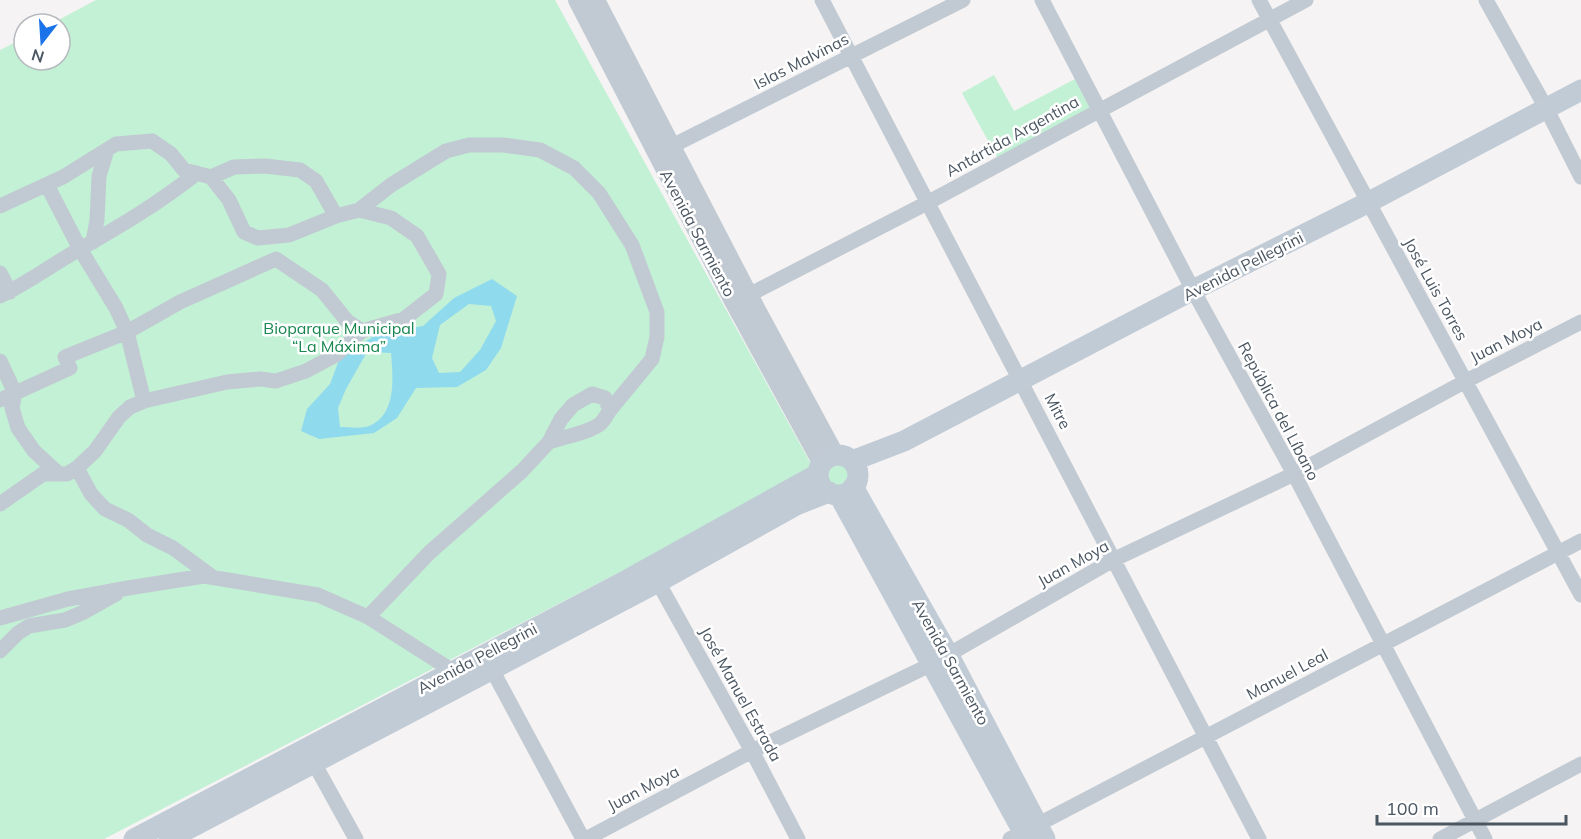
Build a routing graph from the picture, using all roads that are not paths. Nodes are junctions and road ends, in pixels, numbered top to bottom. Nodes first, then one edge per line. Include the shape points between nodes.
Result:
1 (577, 0) edge
2 (596, 0) edge
3 (822, 0) edge
4 (963, 0) edge
5 (1042, 0) edge
6 (1259, 0) edge
7 (1306, 0) edge
8 (1486, 0) edge
9 (1269, 18) junction
10 (852, 56) junction
11 (1581, 90) edge
12 (1546, 108) junction
13 (1098, 110) junction
14 (664, 149) junction
15 (106, 150) junction
16 (204, 175) junction
17 (1581, 177) edge
18 (47, 185) junction
19 (1369, 202) junction
20 (927, 203) junction
21 (0, 206) edge
22 (359, 210) junction
23 (336, 216) junction
24 (86, 246) junction
25 (0, 273) edge
26 (1193, 290) junction
27 (5, 294) edge
28 (742, 299) junction
29 (1581, 322) edge
30 (362, 331) junction
31 (127, 332) junction
32 (0, 361) edge
33 (1021, 379) junction
34 (1466, 381) junction
35 (15, 393) junction
36 (0, 400) edge
37 (144, 400) junction
38 (610, 410) junction
39 (549, 442) junction
40 (77, 468) junction
41 (58, 473) junction
42 (1293, 474) junction
43 (838, 476) junction
44 (0, 504) edge
45 (1581, 541) edge
46 (1559, 552) junction
47 (1115, 559) junction
48 (654, 575) junction
49 (214, 578) junction
50 (128, 588) junction
51 (1581, 595) edge
52 (368, 617) junction
53 (0, 618) edge
54 (1383, 644) junction
55 (0, 651) edge
56 (940, 659) junction
57 (488, 662) junction
58 (453, 671) junction
59 (1206, 737) junction
60 (752, 751) junction
61 (310, 756) junction
62 (1581, 764) edge
63 (1476, 820) junction
64 (1029, 835) edge
65 (135, 839) edge
66 (169, 839) edge
67 (356, 839) edge
68 (584, 839) edge
69 (798, 839) edge
70 (1259, 839) edge
71 (1440, 839) edge
72 (1485, 839) edge

1 - 14 street, Avenida Sarmiento
2 - 14 street, Avenida Sarmiento
3 - 10 street, Mitre
4 - 10 street, Islas Malvinas
5 - 13 street, República del Líbano
6 - 9 street, José Luis Torres
7 - 9 street, Antártida Argentina
8 - 12 street
9 - 13 street, Antártida Argentina
9 - 19 street, José Luis Torres
10 - 14 street, Islas Malvinas
10 - 20 street, Mitre
11 - 12 main road, Avenida Pellegrini
12 - 17 street
12 - 19 main road, Avenida Pellegrini
13 - 20 street, Antártida Argentina
13 - 26 street, República del Líbano
14 - 28 street, Avenida Sarmiento
15 - 16 street via 116,144 152,141 171,154 184,170
15 - 18 street
15 - 24 street via 99,176 97,220
16 - 23 street via 234,167 300,170 316,181
16 - 23 street via 229,200 244,232 258,238 289,235
16 - 24 street
18 - 21 street
18 - 24 street
19 - 26 main road, Avenida Pellegrini
19 - 34 street, José Luis Torres
20 - 28 street, Antártida Argentina
20 - 33 street, Mitre
22 - 23 street
22 - 30 street via 391,218 417,236 439,274 436,294 404,319
22 - 38 street via 420,166 446,151 469,145 540,150 574,168 599,193 632,245 657,312 652,359
24 - 27 street
24 - 31 street
25 - 27 street
26 - 33 main road, Avenida Pellegrini
26 - 42 street, República del Líbano
28 - 43 street, Avenida Sarmiento
29 - 34 street, Juan Moya
30 - 31 street via 347,321 322,290 276,259 180,302
30 - 37 street via 336,355 276,381 243,379
31 - 35 street via 65,357 70,368
31 - 37 street
32 - 35 street
33 - 43 main road, Avenida Pellegrini
33 - 47 street, Mitre
34 - 42 street, Juan Moya
34 - 46 street, José Luis Torres
35 - 36 street
35 - 41 street via 12,408 18,428 34,452
37 - 40 street via 119,417 95,451
38 - 39 street via 601,424
38 - 39 street via 605,398 592,394 573,405
39 - 52 street via 429,553
40 - 41 street via 67,474
40 - 49 street via 91,494 105,509 173,548
41 - 44 street via 43,474
42 - 47 street, Juan Moya
42 - 54 street, República del Líbano
43 - 48 main road, Avenida Pellegrini via 796,505
43 - 56 main road, Avenida Sarmiento
45 - 46 street, Manuel Leal
46 - 51 street, José Luis Torres
46 - 54 street, Manuel Leal
47 - 56 street, Juan Moya
47 - 59 street, Mitre
48 - 57 main road, Avenida Pellegrini
48 - 60 street, José Manuel Estrada
49 - 50 street via 204,576
49 - 52 street via 318,595
50 - 53 street
50 - 55 street via 65,620 29,626
52 - 58 street
54 - 59 street, Manuel Leal
54 - 63 street, República del Líbano
56 - 60 street, Juan Moya
56 - 64 main road, Avenida Sarmiento
57 - 58 main road, Avenida Pellegrini
57 - 61 main road, Avenida Pellegrini
57 - 68 street
58 - 61 main road, Avenida Pellegrini
59 - 64 street, Manuel Leal
59 - 70 street, Mitre
60 - 68 street, Juan Moya
60 - 69 street, José Manuel Estrada
61 - 65 main road, Avenida Pellegrini
61 - 66 main road, Avenida Pellegrini
61 - 67 street
62 - 63 street
63 - 71 street
63 - 72 street, República del Líbano

